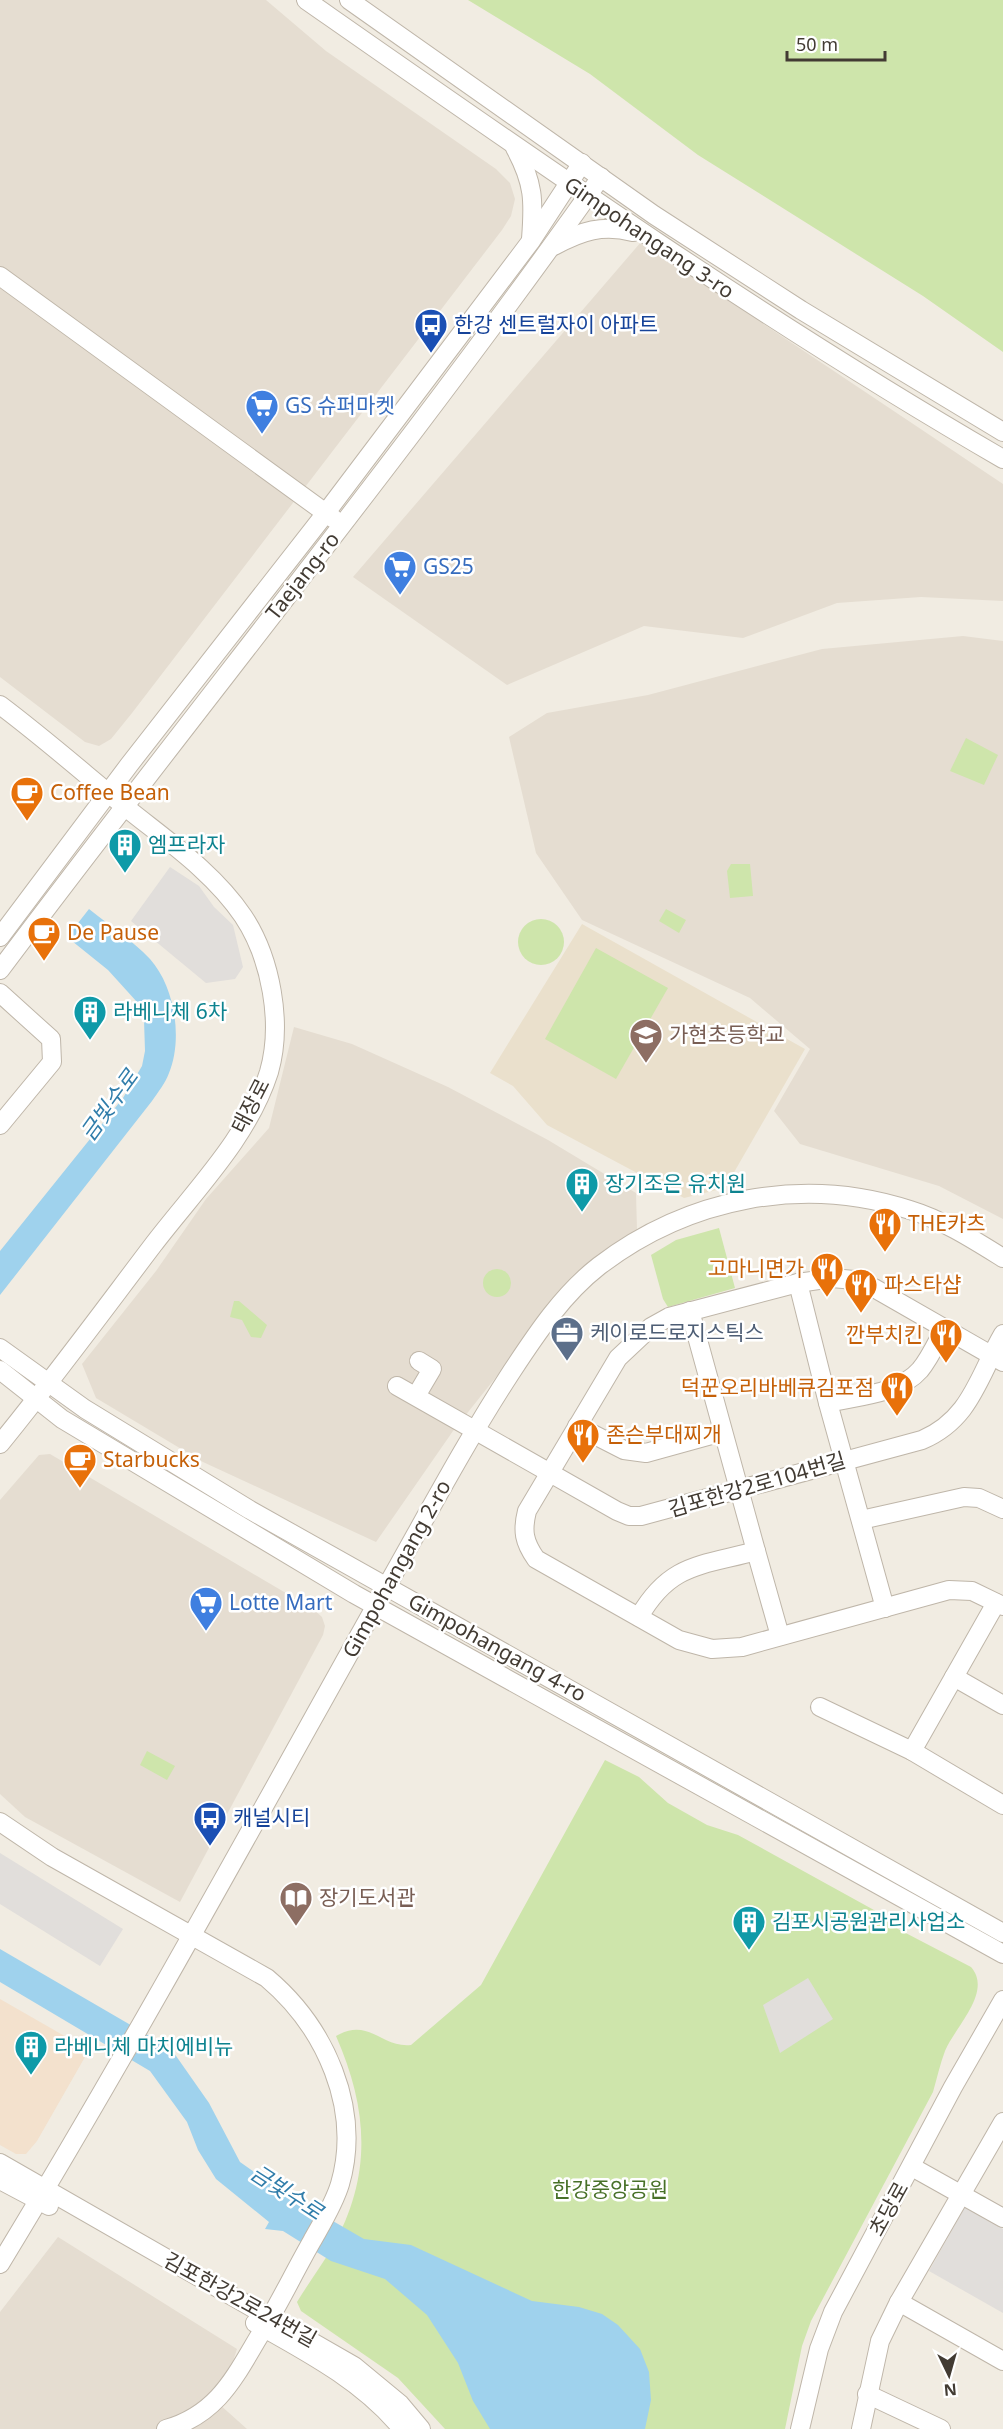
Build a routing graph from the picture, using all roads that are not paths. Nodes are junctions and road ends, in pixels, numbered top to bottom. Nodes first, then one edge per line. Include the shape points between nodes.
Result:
1 (306, 0) edge
2 (349, 0) edge
3 (513, 144) junction
4 (582, 163) junction
5 (600, 177) junction
6 (568, 183) junction
7 (587, 195) junction
8 (643, 235) junction
9 (531, 241) junction
10 (550, 248) junction
11 (0, 276) edge
12 (1003, 432) edge
13 (1003, 459) edge
14 (325, 514) junction
15 (342, 526) junction
16 (0, 705) edge
17 (109, 793) junction
18 (124, 806) junction
19 (0, 937) edge
20 (0, 970) edge
21 (0, 993) edge
22 (0, 1125) edge
23 (1003, 1258) edge
24 (798, 1283) junction
25 (690, 1311) junction
26 (945, 1329) junction
27 (1003, 1334) edge
28 (3, 1350) edge
29 (997, 1359) edge
30 (418, 1361) dead end
31 (0, 1370) edge
32 (48, 1384) junction
33 (397, 1386) dead end
34 (416, 1396) junction
35 (36, 1399) junction
36 (828, 1403) junction
37 (577, 1426) junction
38 (474, 1429) junction
39 (722, 1432) junction
40 (0, 1444) edge
41 (844, 1460) junction
42 (549, 1472) junction
43 (739, 1489) junction
44 (1003, 1509) edge
45 (861, 1520) junction
46 (756, 1551) junction
47 (387, 1586) junction
48 (999, 1604) edge
49 (376, 1606) junction
50 (885, 1608) junction
51 (639, 1617) junction
52 (780, 1636) junction
53 (954, 1677) junction
54 (1003, 1705) edge
55 (819, 1707) dead end
56 (912, 1751) junction
57 (1003, 1805) edge
58 (0, 1822) edge
59 (193, 1933) junction
60 (1003, 1933) edge
61 (1003, 1954) edge
62 (1003, 2000) edge
63 (1003, 2121) edge
64 (0, 2163) edge
65 (912, 2167) junction
66 (0, 2180) edge
67 (960, 2193) junction
68 (42, 2195) junction
69 (1003, 2218) edge
70 (0, 2264) edge
71 (899, 2302) junction
72 (267, 2323) junction
73 (1003, 2361) edge
74 (867, 2394) junction
75 (806, 2427) edge
76 (166, 2429) edge
77 (402, 2429) edge
78 (421, 2429) edge
79 (861, 2429) edge
80 (941, 2429) edge

1 - 3 street, Gimpohangang 3-ro
2 - 4 street, Gimpohangang 3-ro
3 - 6 street, Gimpohangang 3-ro
3 - 9 street via 532,185
4 - 5 street, Gimpohangang 3-ro
4 - 6 street
5 - 7 street, Taejang-ro
5 - 12 street, Gimpohangang 3-ro via 801,310
6 - 7 street, Gimpohangang 3-ro
6 - 9 street
7 - 8 street, Gimpohangang 3-ro
7 - 10 street, Taejang-ro
8 - 10 street via 602,227 578,233
8 - 13 street, Gimpohangang 3-ro via 865,378
9 - 14 street
10 - 15 street, Taejang-ro
11 - 14 street
14 - 15 street
14 - 17 street
15 - 18 street, Taejang-ro
16 - 17 street, 태장로
17 - 18 street, 태장로
17 - 19 street
18 - 20 street, Taejang-ro
18 - 32 street, 태장로 via 200,868 228,895 245,919 269,979 273,1054 242,1130
21 - 22 street via 51,1039 52,1062
23 - 38 street, Gimpohangang 2-ro via 914,1211 874,1199 833,1193 782,1194 691,1214 660,1227 596,1268 534,1337
24 - 25 street
24 - 26 street via 832,1278 854,1280
24 - 36 street
25 - 37 street via 651,1327 635,1340 618,1358
25 - 39 street
26 - 29 street
26 - 36 street via 922,1368 909,1381
27 - 29 street, 김포한강2로104번길
28 - 32 street, Gimpohangang 4-ro
29 - 41 street, 김포한강2로104번길 via 966,1407 939,1433
30 - 34 street via 432,1369
31 - 35 street, Gimpohangang 4-ro
32 - 35 street, 태장로
32 - 47 street, Gimpohangang 4-ro via 250,1510
33 - 34 street, 김포한강2로104번길
34 - 38 street, 김포한강2로104번길
35 - 40 street, 태장로
35 - 49 street, Gimpohangang 4-ro via 141,1468
36 - 41 street
37 - 39 street via 624,1450 646,1453
37 - 42 street
38 - 42 street, 김포한강2로104번길
38 - 47 street, Gimpohangang 2-ro
39 - 43 street
41 - 43 street, 김포한강2로104번길
41 - 45 street
42 - 43 street, 김포한강2로104번길 via 629,1516 664,1511
42 - 51 street via 527,1511 523,1527 529,1550 536,1559
43 - 46 street
44 - 45 street via 979,1498 964,1497
45 - 50 street
46 - 51 street via 670,1577
46 - 52 street
47 - 49 street, Gimpohangang 2-ro
47 - 60 street, Gimpohangang 4-ro
48 - 50 street via 960,1589
48 - 53 street
49 - 59 street, Gimpohangang 2-ro
49 - 61 street, Gimpohangang 4-ro
50 - 52 street
51 - 52 street via 679,1640 712,1649 742,1647
53 - 54 street
53 - 56 street
55 - 56 street
56 - 57 street
58 - 59 street via 52,1857
59 - 68 street, Gimpohangang 2-ro
59 - 72 street via 274,1984 308,2019 323,2046 341,2095 344,2166 333,2202
62 - 65 street, 초당로
63 - 67 street
64 - 68 street
65 - 67 street
65 - 75 street, 초당로 via 833,2312 819,2349
66 - 68 street
67 - 69 street
67 - 71 street
68 - 70 street, Gimpohangang 2-ro
68 - 72 street, 김포한강2로24번길
71 - 73 street
71 - 74 street via 880,2341
72 - 76 street via 213,2406 187,2423
72 - 77 street, 김포한강2로24번길 via 341,2374 389,2413
72 - 78 street, 김포한강2로24번길 via 354,2366 400,2404
74 - 79 street
74 - 80 street

